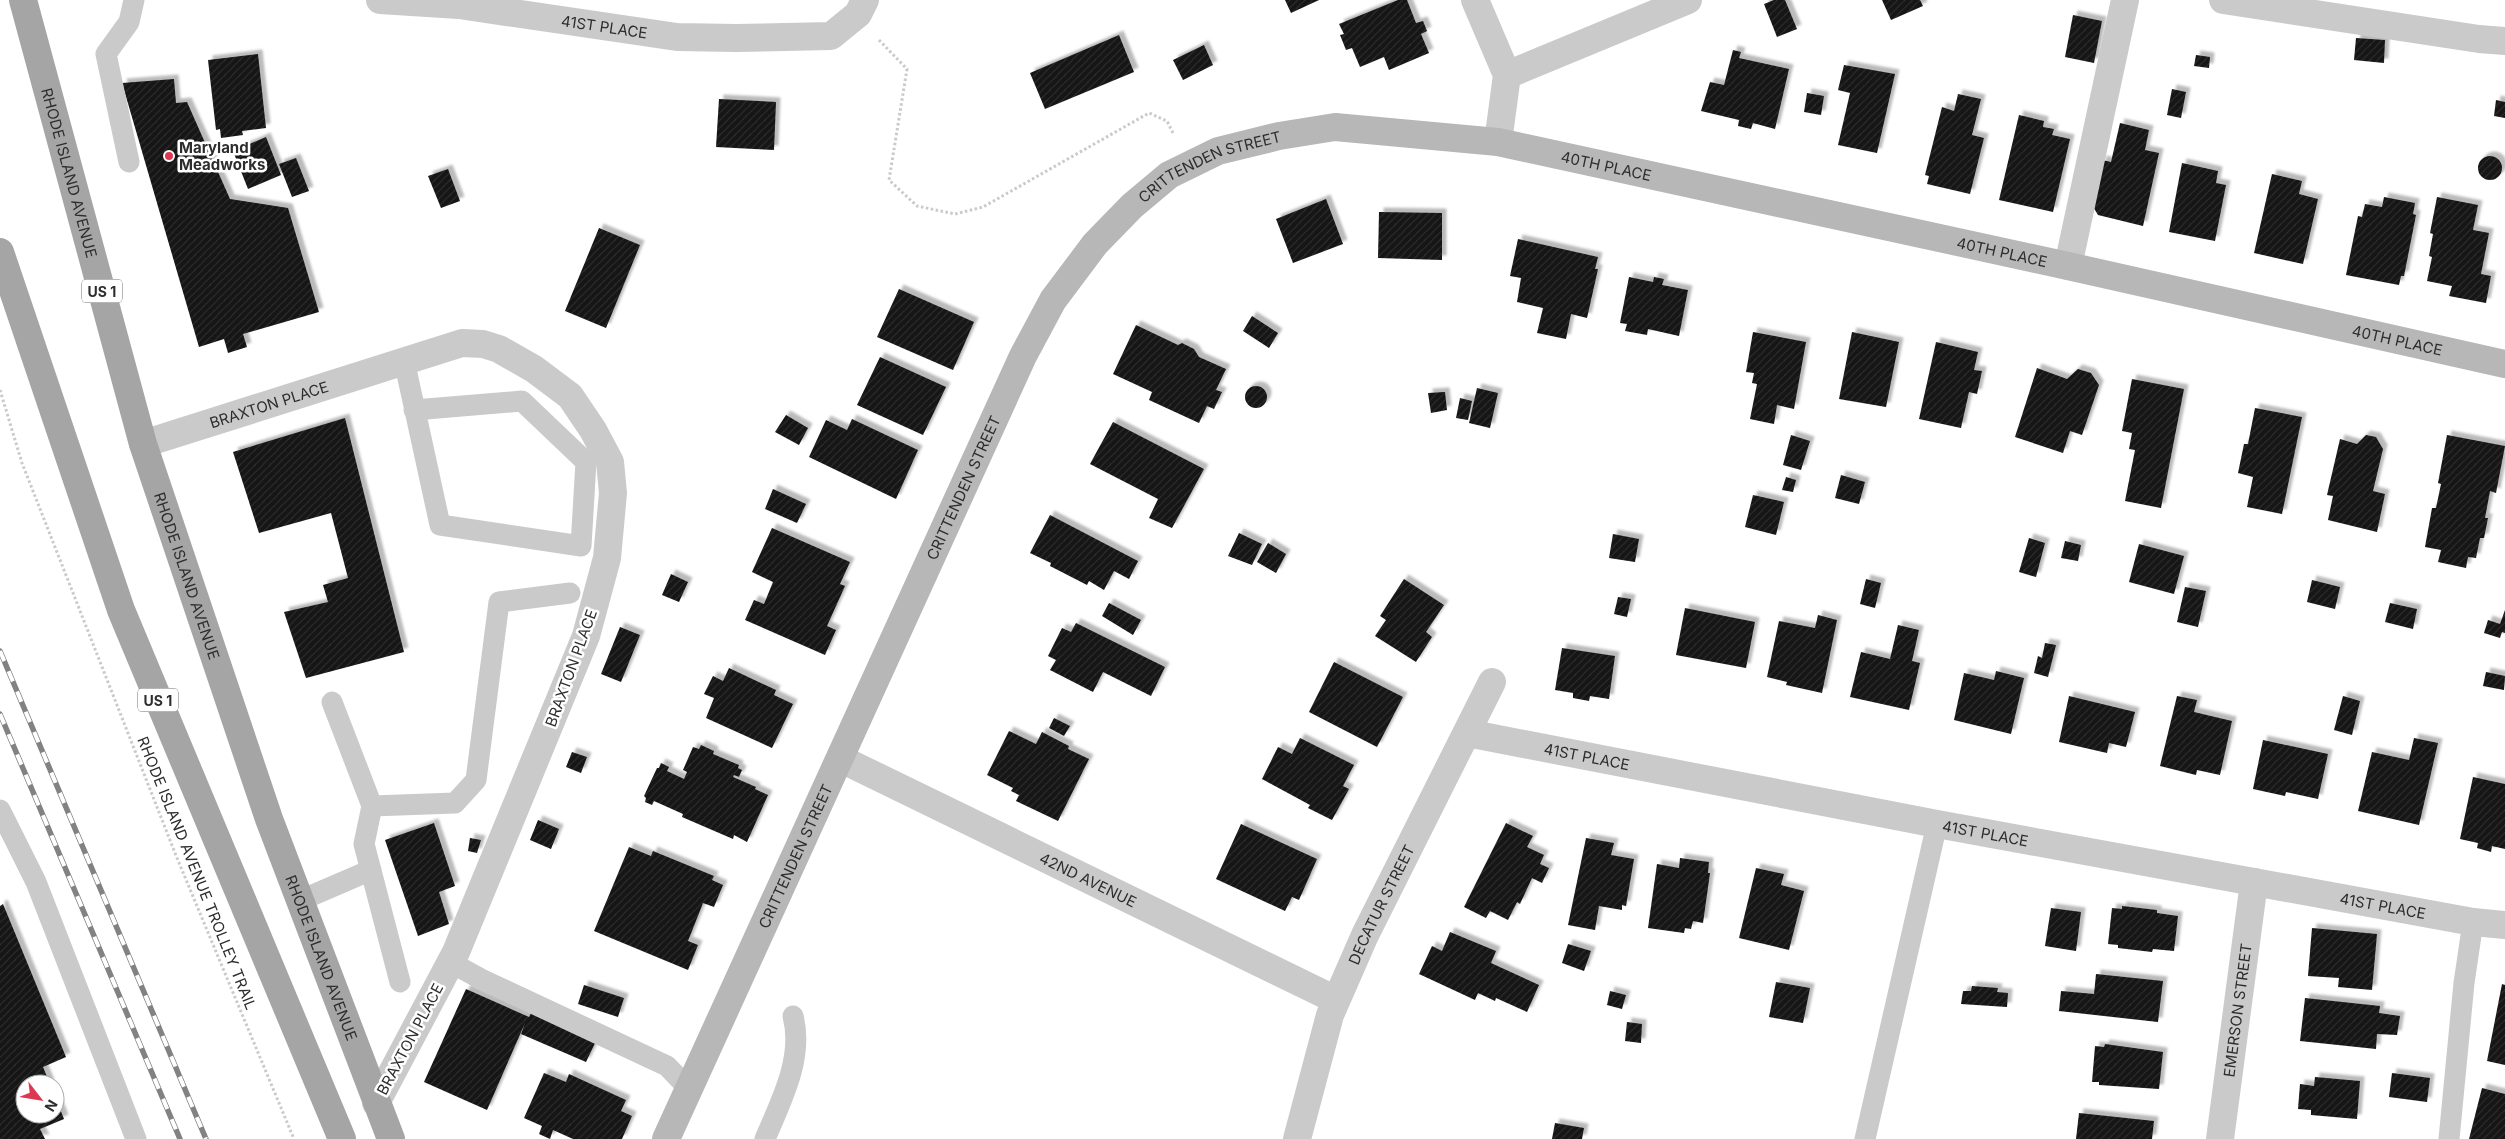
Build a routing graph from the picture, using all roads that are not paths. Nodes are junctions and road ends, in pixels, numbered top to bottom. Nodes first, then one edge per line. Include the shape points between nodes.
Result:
1 (24, 0) edge
2 (134, 0) edge
3 (380, 0) edge
4 (1475, 0) edge
5 (1688, 0) edge
6 (2125, 0) edge
7 (2223, 0) edge
8 (862, 7) edge
9 (2505, 40) edge
10 (1507, 75) junction
11 (1498, 142) junction
12 (129, 162) dead end
13 (0, 252) edge
14 (2068, 266) junction
15 (404, 360) junction
16 (2505, 364) edge
17 (414, 410) junction
18 (143, 444) junction
19 (570, 593) dead end
20 (1492, 682) dead end
21 (332, 702) dead end
22 (1467, 734) junction
23 (841, 759) junction
24 (372, 806) junction
25 (0, 810) edge
26 (1937, 824) junction
27 (371, 870) junction
28 (2254, 882) junction
29 (299, 901) junction
30 (2473, 922) junction
31 (2505, 925) edge
32 (450, 962) junction
33 (400, 982) dead end
34 (1336, 1000) junction
35 (793, 1016) dead end
36 (689, 1089) junction
37 (376, 1103) junction
38 (136, 1139) edge
39 (342, 1139) edge
40 (391, 1139) edge
41 (666, 1139) edge
42 (765, 1139) edge
43 (1297, 1139) edge
44 (1865, 1139) edge
45 (2220, 1139) edge
46 (2449, 1139) edge

1 - 18 main road, RHODE ISLAND AVENUE / US 1
2 - 12 lane via 129,22 106,54
3 - 8 street, 41ST PLACE via 459,5 677,37 831,36
4 - 10 street
5 - 10 street
6 - 14 street
7 - 9 street via 2479,39
10 - 11 street
11 - 14 street, 40TH PLACE
11 - 23 street, CRITTENDEN STREET via 1334,127 1279,136 1218,151 1169,175 1132,206 1094,244 1053,300 1019,365
13 - 39 main road, US 1 via 121,610
14 - 16 street, 40TH PLACE
15 - 17 lane
15 - 18 street, BRAXTON PLACE
15 - 32 street, BRAXTON PLACE via 469,343 500,349 534,368 570,396 593,430 610,462 613,493 607,558 586,636
17 - 17 lane via 440,525 581,546 586,462 522,401
18 - 29 main road, RHODE ISLAND AVENUE / US 1
19 - 24 lane via 499,602 476,780 454,803
20 - 22 street, DECATUR STREET
21 - 24 lane
22 - 26 street, 41ST PLACE
22 - 34 street, DECATUR STREET via 1365,935
23 - 34 street, 42ND AVENUE
23 - 36 street, CRITTENDEN STREET
24 - 27 lane via 364,844
25 - 38 lane via 36,882
26 - 28 street, 41ST PLACE
26 - 44 lane
27 - 29 lane
27 - 33 lane
28 - 30 street, 41ST PLACE
28 - 45 street, EMERSON STREET
29 - 37 main road, RHODE ISLAND AVENUE / US 1
30 - 31 street, 41ST PLACE
30 - 46 lane
32 - 36 lane via 667,1066
32 - 37 street, BRAXTON PLACE
34 - 43 street, DECATUR STREET
35 - 42 lane via 796,1029 793,1063 784,1096
36 - 41 street, CRITTENDEN STREET
37 - 40 main road, RHODE ISLAND AVENUE / US 1

